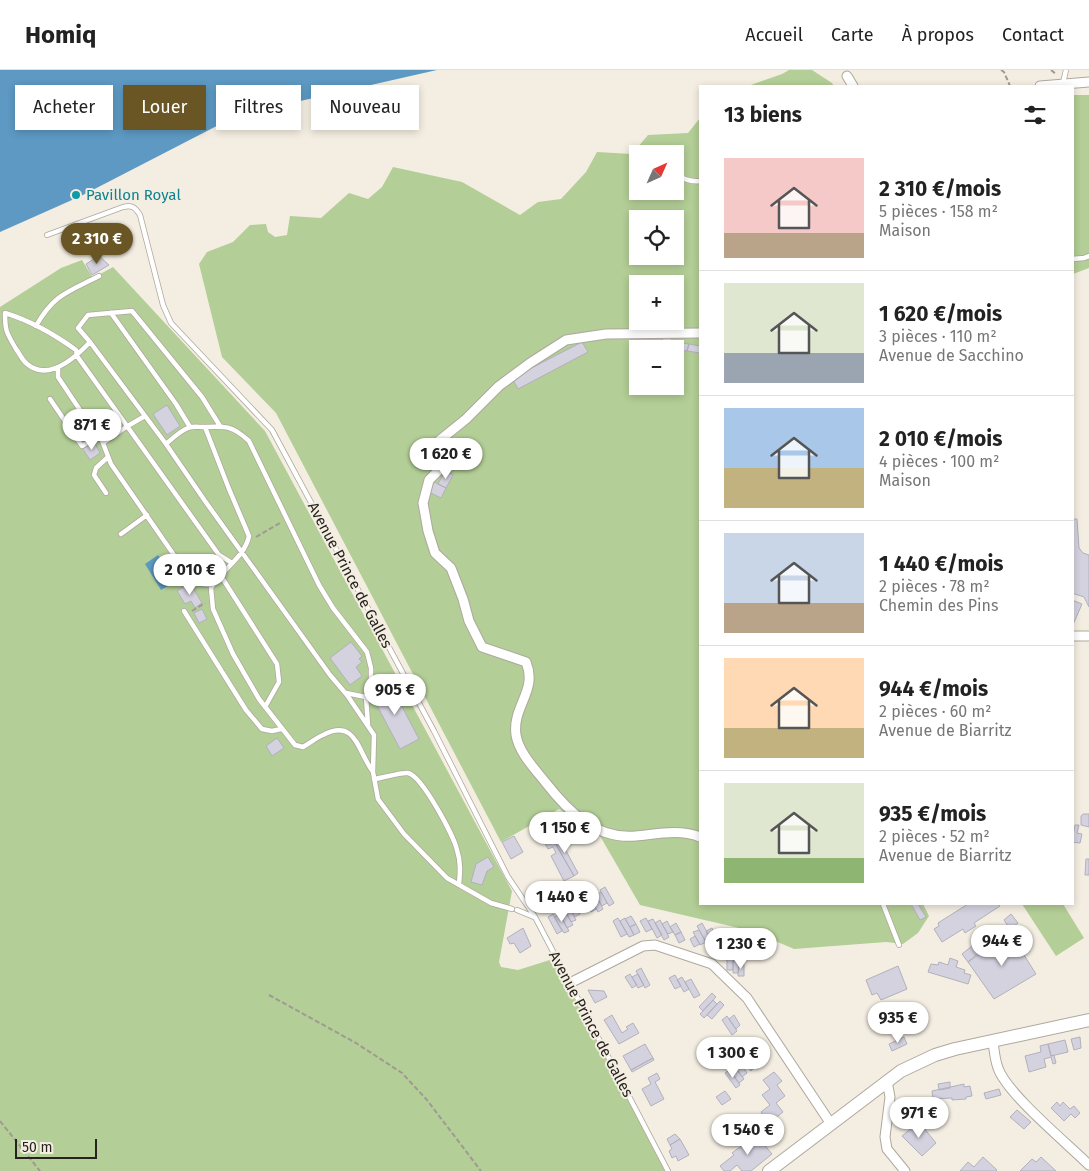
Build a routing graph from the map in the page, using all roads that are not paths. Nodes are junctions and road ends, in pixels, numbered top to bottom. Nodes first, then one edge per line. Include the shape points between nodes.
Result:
1 (1066, 70) edge
2 (846, 76) dead end
3 (1089, 82) edge
4 (1063, 84) junction
5 (852, 85) edge
6 (1052, 85) edge
7 (684, 179) edge
8 (699, 181) edge
9 (47, 235) dead end
10 (1089, 256) edge
11 (1074, 259) edge
12 (99, 276) dead end
13 (111, 313) junction
14 (36, 326) junction
15 (699, 333) edge
16 (90, 342) junction
17 (77, 356) junction
18 (58, 368) junction
19 (50, 399) dead end
20 (145, 416) junction
21 (126, 426) junction
22 (220, 426) junction
23 (190, 427) junction
24 (205, 427) junction
25 (102, 440) junction
26 (166, 444) junction
27 (108, 457) junction
28 (106, 493) dead end
29 (146, 515) junction
30 (121, 534) dead end
31 (243, 553) junction
32 (232, 563) junction
33 (221, 576) junction
34 (214, 584) junction
35 (185, 613) road end
36 (1074, 636) edge
37 (1089, 636) edge
38 (346, 693) junction
39 (366, 697) junction
40 (266, 707) junction
41 (368, 725) junction
42 (281, 729) junction
43 (373, 772) junction
44 (374, 779) junction
45 (699, 837) edge
46 (459, 885) junction
47 (883, 905) edge
48 (534, 917) junction
49 (899, 945) dead end
50 (570, 983) junction
51 (1089, 1020) edge
52 (993, 1042) junction
53 (887, 1081) junction
54 (831, 1124) junction
55 (1089, 1165) edge
56 (668, 1171) edge
57 (769, 1171) edge
58 (905, 1171) edge

1 - 4 lane
2 - 5 street
3 - 4 street
4 - 6 street
7 - 8 lane
9 - 48 lane, Avenue Prince de Galles via 123,207 136,208 143,224 162,305 171,323 272,430 434,731 508,878
10 - 11 lane
12 - 14 lane via 58,296 45,309
13 - 16 lane via 88,315 78,328
13 - 22 lane via 132,311 202,397
13 - 23 lane
14 - 17 lane via 76,350
14 - 18 lane via 5,313 5,330 24,360 33,368
15 - 45 street via 606,334 566,340 543,354 499,386 435,444 444,465 429,480 423,503 435,553 451,568 469,621 482,647 526,662 530,672 529,688 519,710 516,733 520,747 556,796 574,816 605,834 634,837 663,833
16 - 17 lane
16 - 20 lane
17 - 18 lane
17 - 21 lane
18 - 25 lane via 58,377
19 - 25 lane via 82,446 94,439
20 - 21 lane
20 - 26 lane
21 - 25 lane
21 - 32 lane via 219,556
22 - 24 lane
22 - 39 lane via 232,427 249,441 328,600 367,652 371,684
23 - 24 lane
23 - 26 lane
24 - 31 lane via 248,530 248,542
25 - 27 lane
26 - 31 lane
27 - 28 lane via 96,468 94,475
27 - 29 lane
29 - 30 lane
29 - 34 lane via 194,582 202,586
31 - 32 lane
31 - 38 lane
32 - 33 lane
33 - 34 lane
33 - 40 lane via 277,664 279,682
34 - 40 lane via 213,609 233,654
35 - 42 lane via 246,710 262,729
36 - 37 street
38 - 39 lane
38 - 41 lane
39 - 41 lane
40 - 42 lane
41 - 43 lane via 374,735
42 - 43 lane via 294,745 303,747 333,730 347,731
43 - 44 lane
44 - 46 lane via 378,799 404,834 447,878
44 - 46 lane via 408,773 426,789 457,848
46 - 48 lane via 492,903
47 - 49 lane
48 - 50 lane, Avenue Prince de Galles
50 - 54 street via 643,946 655,946 712,964 747,998
50 - 56 lane, Avenue Prince de Galles
51 - 52 main road
52 - 53 main road via 935,1055 913,1064
52 - 55 street via 998,1070 1008,1084
53 - 54 main road
53 - 58 street via 890,1097 885,1138 888,1149
54 - 57 main road

